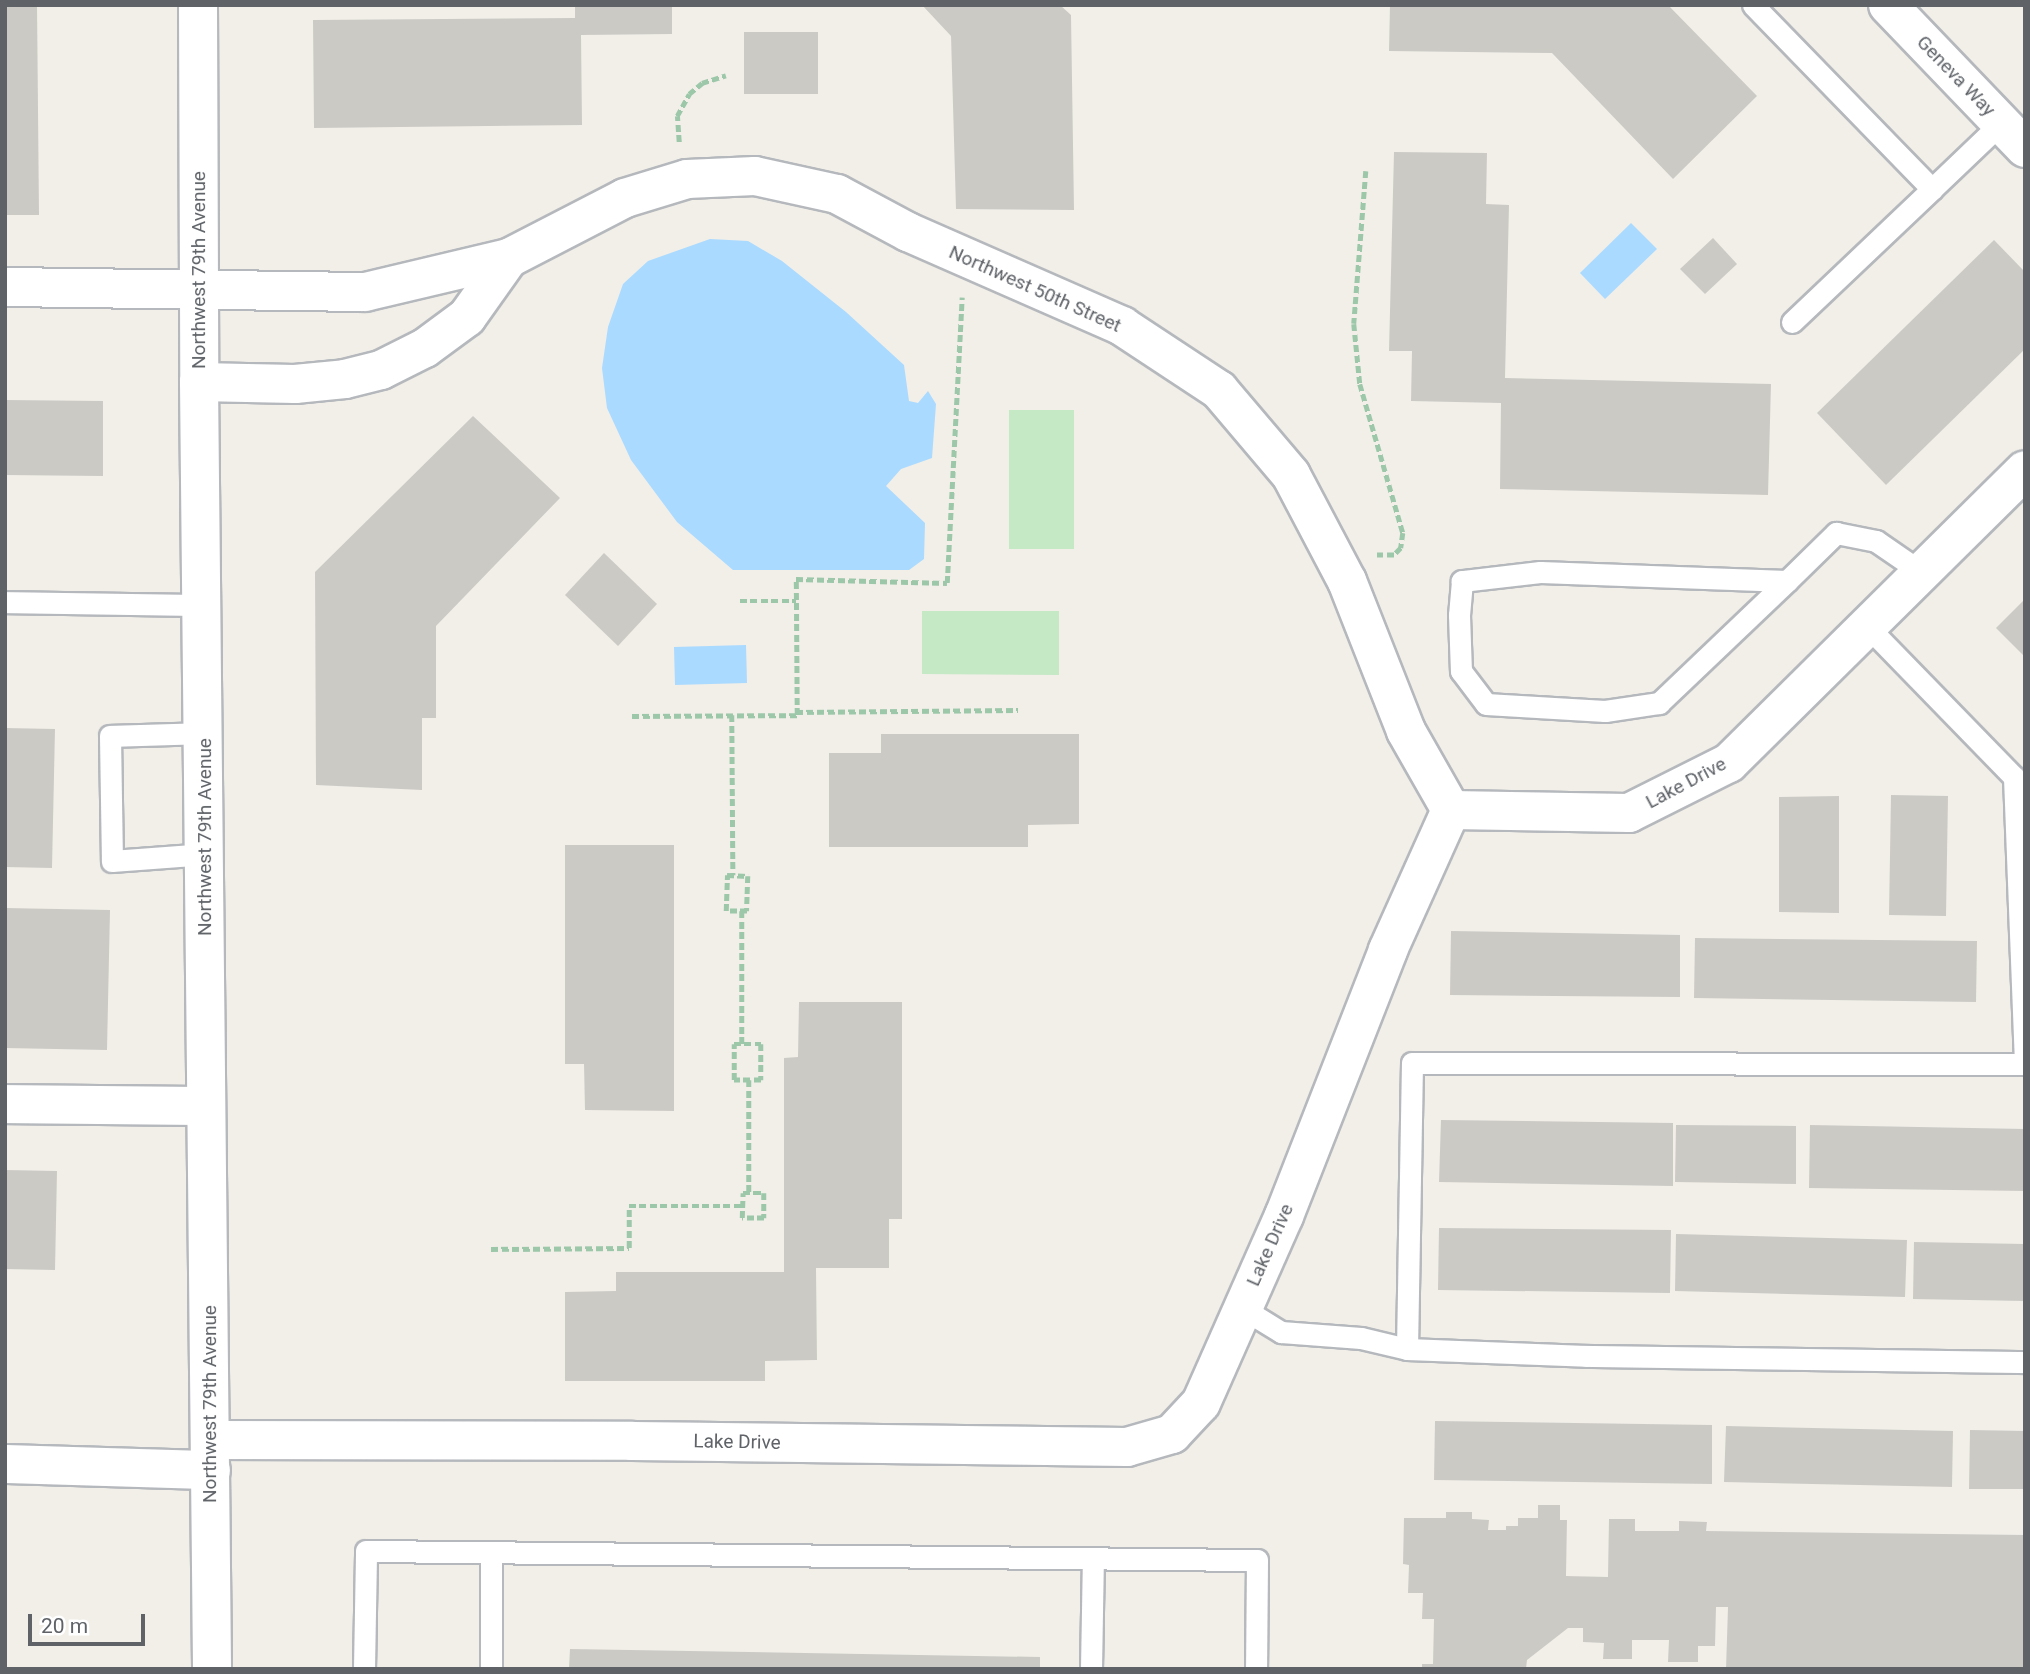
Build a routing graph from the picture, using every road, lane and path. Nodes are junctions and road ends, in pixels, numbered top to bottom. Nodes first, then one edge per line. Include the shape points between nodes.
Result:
1 (198, 5) edge
2 (1753, 5) edge
3 (1888, 5) edge
4 (726, 75) dead end
5 (2013, 135) edge
6 (1366, 171) dead end
7 (687, 179) junction
8 (1932, 189) junction
9 (964, 257) junction
10 (509, 258) junction
11 (5, 287) edge
12 (199, 291) junction
13 (1792, 322) dead end
14 (199, 382) junction
15 (2025, 470) edge
16 (1323, 536) junction
17 (1921, 572) junction
18 (1787, 580) junction
19 (740, 601) dead end
20 (796, 601) junction
21 (5, 602) edge
22 (203, 605) junction
23 (1867, 626) junction
24 (1018, 710) dead end
25 (796, 712) junction
26 (732, 715) junction
27 (632, 716) dead end
28 (204, 733) junction
29 (1451, 810) junction
30 (206, 854) junction
31 (733, 875) junction
32 (742, 911) junction
33 (742, 1045) junction
34 (2025, 1058) edge
35 (2025, 1064) edge
36 (749, 1080) junction
37 (5, 1104) edge
38 (206, 1106) junction
39 (749, 1193) junction
40 (743, 1206) junction
41 (491, 1249) dead end
42 (1242, 1308) junction
43 (1407, 1349) junction
44 (2025, 1362) edge
45 (210, 1455) junction
46 (5, 1464) edge
47 (491, 1552) junction
48 (1093, 1559) junction
49 (212, 1669) edge
50 (364, 1669) edge
51 (491, 1669) edge
52 (1091, 1669) edge
53 (1256, 1669) edge

1 - 12 street, Northwest 79th Avenue
2 - 8 lane
3 - 5 street, Geneva Way
4 - 7 path via 702,83 689,94 677,117
5 - 8 lane
6 - 16 path via 1354,324 1360,384 1403,533 1401,548 1385,557
7 - 9 street, Northwest 50th Street via 755,176 838,194
7 - 10 street, Northwest 50th Street via 625,198
8 - 13 lane
9 - 16 street, Northwest 50th Street via 1122,326 1219,390 1291,475
9 - 20 path via 947,583 796,579
10 - 12 street, Northwest 50th Street via 365,292
10 - 14 street, Northwest 50th Street via 467,317 425,348 381,370 295,384
11 - 12 street, Northwest 50th Street
12 - 14 street, Northwest 79th Avenue
14 - 22 street, Northwest 79th Avenue
15 - 17 street, Lake Drive
16 - 29 street, Northwest 50th Street via 1348,581 1406,730
17 - 18 lane via 1876,541 1836,534
17 - 23 street, Lake Drive
18 - 18 lane via 1659,703 1605,711 1486,704 1461,671 1462,581 1540,572
19 - 20 path
20 - 25 path
21 - 22 lane
22 - 28 street, Northwest 79th Avenue
23 - 29 street, Lake Drive via 1728,763 1629,813
23 - 34 lane via 2014,777
24 - 25 path
25 - 26 path
26 - 27 path
26 - 31 path
28 - 30 street, Northwest 79th Avenue
28 - 30 lane via 110,736 112,861
29 - 42 street, Lake Drive via 1388,950 1284,1216
30 - 38 street, Northwest 79th Avenue
31 - 32 path via 748,876 747,911
31 - 32 path via 727,875 726,911
32 - 33 path
33 - 36 path via 734,1044 734,1080
33 - 36 path via 761,1044 761,1080
35 - 43 lane via 1412,1063
36 - 39 path
37 - 38 street
38 - 45 street, Northwest 79th Avenue
39 - 40 path via 743,1193
39 - 40 path via 764,1193 764,1218 742,1218
40 - 41 path via 629,1206 629,1248
42 - 43 lane via 1281,1332 1361,1338
42 - 45 street, Lake Drive via 1201,1403 1172,1434 1127,1447 632,1441
43 - 44 lane via 1600,1357
45 - 46 street, Lake Drive
45 - 49 street, Northwest 79th Avenue
47 - 48 lane
47 - 50 lane via 366,1551
47 - 51 lane
48 - 52 lane
48 - 53 lane via 1256,1560

